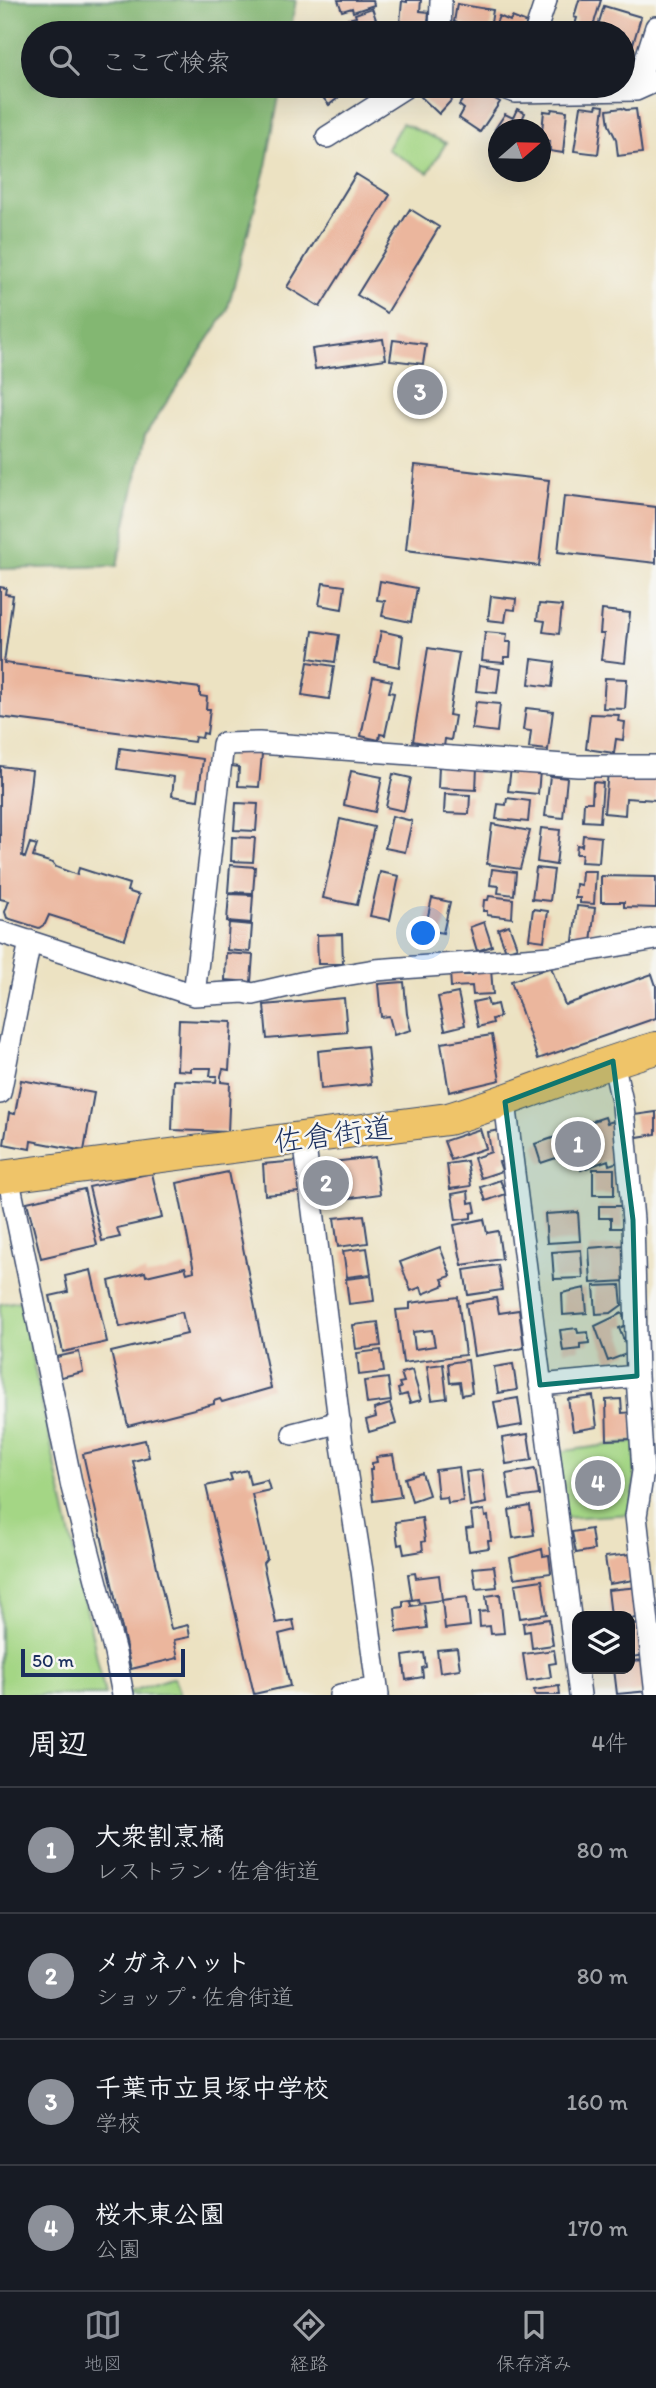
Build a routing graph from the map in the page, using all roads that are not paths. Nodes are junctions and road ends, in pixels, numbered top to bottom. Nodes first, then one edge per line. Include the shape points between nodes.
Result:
1 (441, 0) edge
2 (546, 0) edge
3 (440, 21) edge
4 (539, 21) edge
5 (656, 27) edge
6 (656, 81) edge
7 (636, 90) joint
8 (388, 98) edge
9 (327, 137) dead end
10 (656, 766) edge
11 (0, 932) edge
12 (656, 939) edge
13 (30, 941) junction
14 (194, 995) junction
15 (656, 1048) edge
16 (613, 1061) junction
17 (0, 1093) edge
18 (505, 1102) junction
19 (304, 1138) junction
20 (4, 1176) edge
21 (637, 1376) junction
22 (540, 1385) junction
23 (340, 1422) junction
24 (293, 1434) dead end
25 (378, 1691) edge
26 (123, 1695) edge
27 (340, 1695) edge
28 (580, 1695) edge
29 (656, 1695) edge

1 - 3 street
2 - 4 street
5 - 7 street
6 - 7 street
8 - 9 street
10 - 14 street via 578,766 223,744
11 - 13 street
12 - 14 street via 550,957 375,970 253,994
13 - 14 street
13 - 17 street
15 - 16 highway, 佐倉街道
16 - 18 highway, 佐倉街道
16 - 21 street via 623,1106 633,1220
18 - 19 highway, 佐倉街道 via 448,1119
18 - 22 street
19 - 20 highway, 佐倉街道
19 - 23 street
20 - 26 street
21 - 22 street
21 - 29 street via 643,1471 636,1516
22 - 28 street
23 - 24 street
23 - 25 street
25 - 27 street

